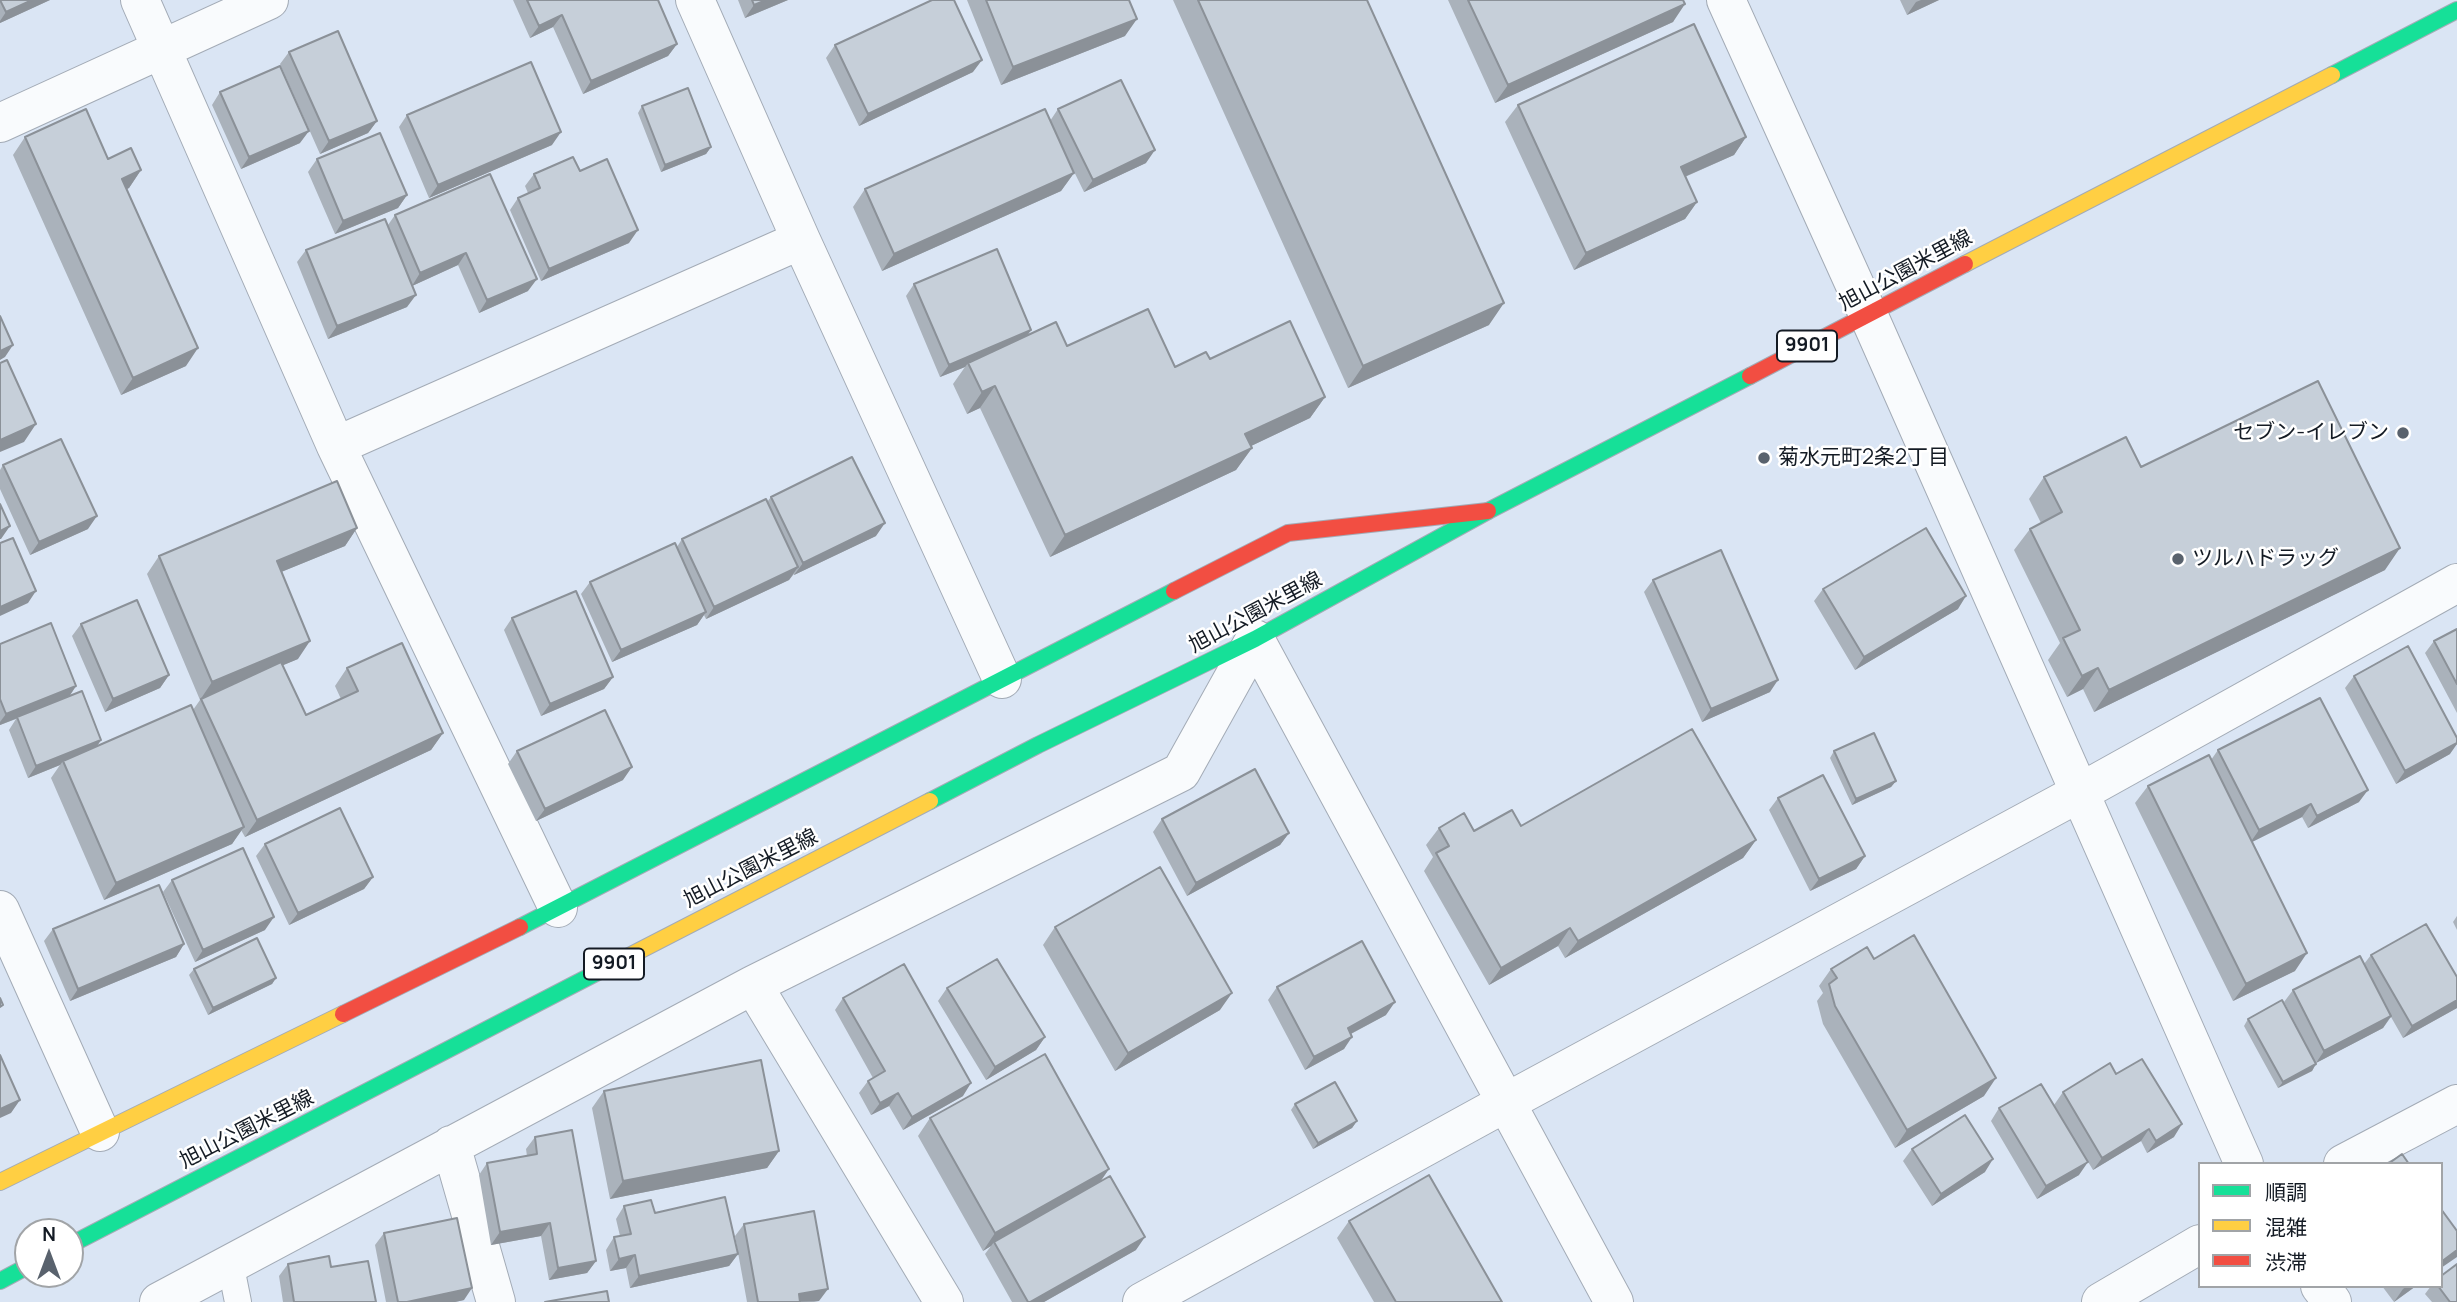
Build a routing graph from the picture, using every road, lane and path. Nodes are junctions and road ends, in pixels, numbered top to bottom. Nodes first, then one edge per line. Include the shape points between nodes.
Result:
1 (139, 0) edge
2 (269, 0) edge
3 (695, 0) edge
4 (1726, 0) edge
5 (2457, 10) edge
6 (161, 49) junction
7 (0, 123) edge
8 (801, 240) junction
9 (1868, 314) junction
10 (336, 446) junction
11 (1488, 511) junction
12 (2457, 583) edge
13 (1255, 639) junction
14 (1002, 679) junction
15 (2080, 793) junction
16 (558, 908) junction
17 (0, 910) edge
18 (753, 985) junction
19 (1505, 1103) junction
20 (2457, 1104) edge
21 (100, 1132) junction
22 (451, 1145) junction
23 (2243, 1162) edge
24 (2347, 1162) edge
25 (0, 1182) edge
26 (84, 1238) edge
27 (2198, 1245) edge
28 (230, 1262) junction
29 (159, 1302) edge
30 (238, 1302) edge
31 (496, 1302) edge
32 (944, 1302) edge
33 (1142, 1302) edge
34 (1614, 1302) edge
35 (2101, 1302) edge

1 - 6 street
2 - 6 street
3 - 8 street
4 - 9 street
5 - 9 main road, 旭山公園米里線 / 9901
6 - 7 street
6 - 10 street
8 - 10 street
8 - 14 street
9 - 11 main road, 旭山公園米里線 / 9901
9 - 15 street
10 - 16 street
11 - 13 main road, 旭山公園米里線 / 9901
11 - 14 main road via 1288,533
12 - 15 street
13 - 18 street via 1181,772
13 - 19 street
13 - 26 main road, 旭山公園米里線 / 9901 via 1038,745
14 - 16 main road
15 - 19 street
15 - 23 street
16 - 21 main road
17 - 21 street
18 - 22 street
18 - 32 street
19 - 33 street
19 - 34 street
20 - 24 street
21 - 25 main road
22 - 28 street
22 - 31 street
27 - 35 street
28 - 29 street
28 - 30 lane

